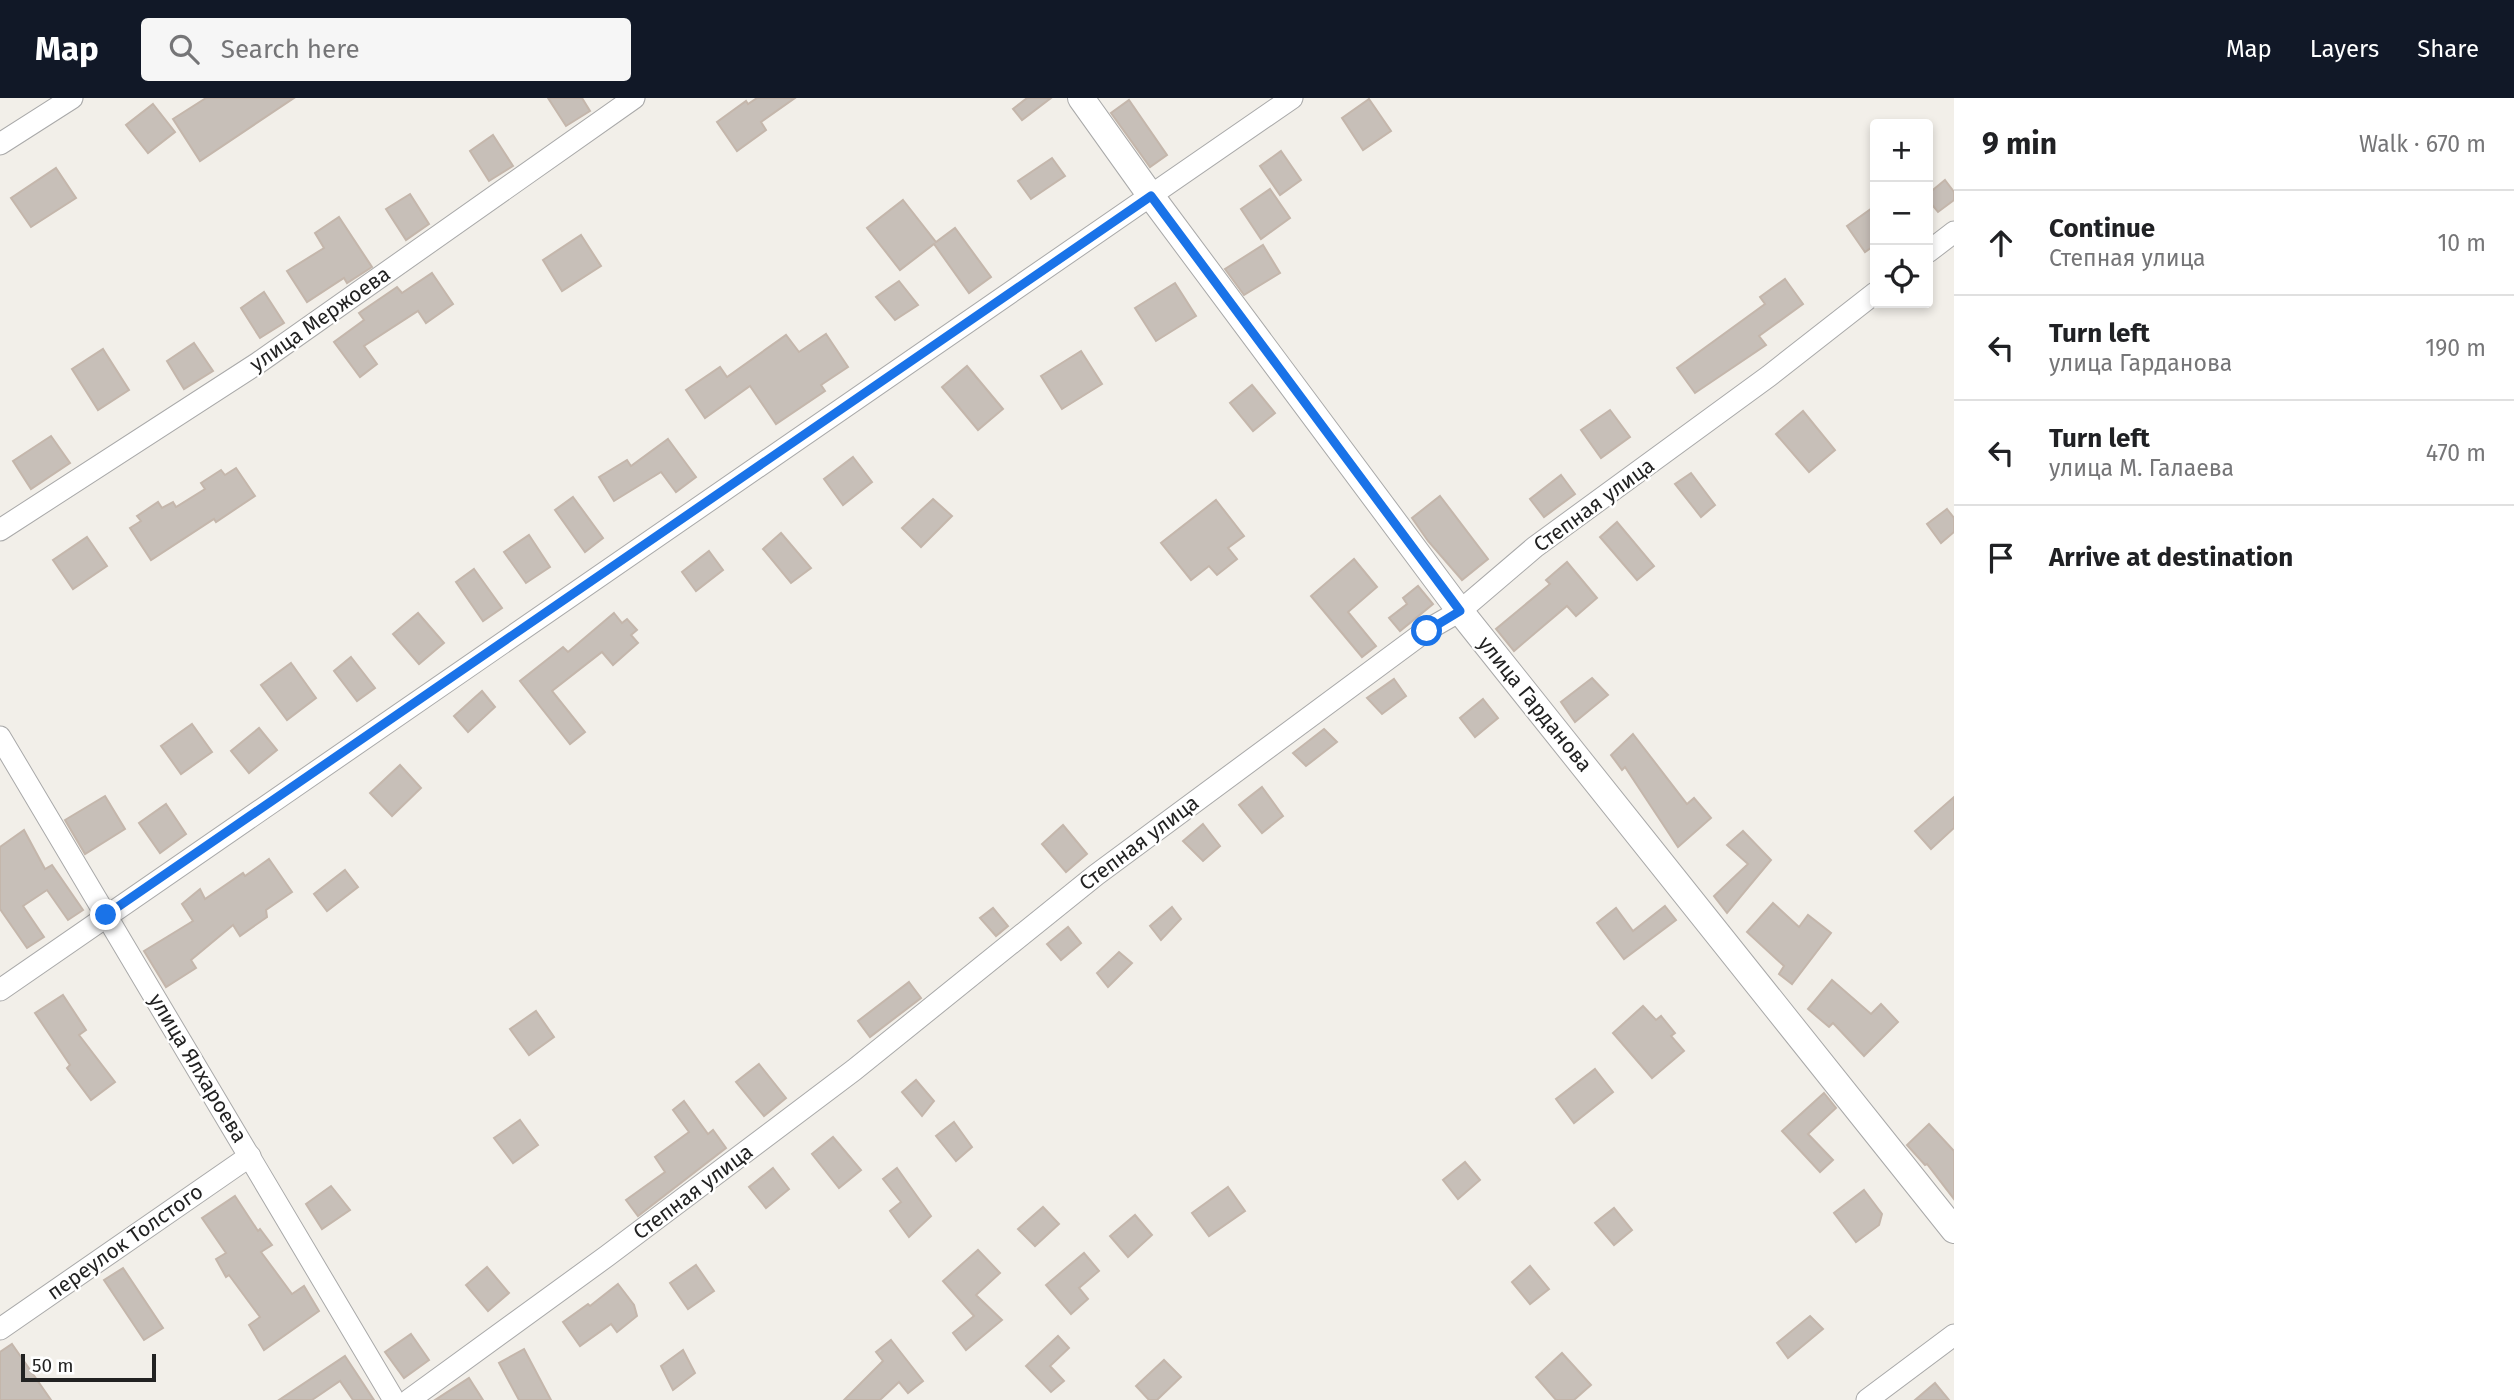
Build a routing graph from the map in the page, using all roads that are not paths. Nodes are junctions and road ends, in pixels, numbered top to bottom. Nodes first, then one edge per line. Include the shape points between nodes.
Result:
1 (72, 98) edge
2 (634, 98) edge
3 (1081, 98) edge
4 (1292, 98) edge
5 (0, 144) edge
6 (1151, 196) junction
7 (1954, 232) edge
8 (1933, 249) edge
9 (1870, 297) edge
10 (0, 530) edge
11 (1460, 611) junction
12 (0, 737) edge
13 (106, 915) junction
14 (0, 990) edge
15 (250, 1156) junction
16 (1954, 1230) edge
17 (0, 1329) edge
18 (1954, 1335) edge
19 (394, 1400) edge
20 (409, 1400) edge
21 (1867, 1400) edge

1 - 5 street
2 - 10 street, улица Мержоева via 258,363
3 - 6 street, улица Гарданова
4 - 6 street
6 - 11 street, улица Гарданова
6 - 13 street
7 - 8 street
9 - 11 street, Степная улица via 1535,547
11 - 16 street, улица Гарданова
11 - 20 street, Степная улица via 1096,874 854,1070
12 - 13 street, улица Ялхароева
13 - 14 street
13 - 15 street, улица Ялхароева
15 - 17 street, переулок Толстого
15 - 19 street, улица Ялхароева
18 - 21 street

